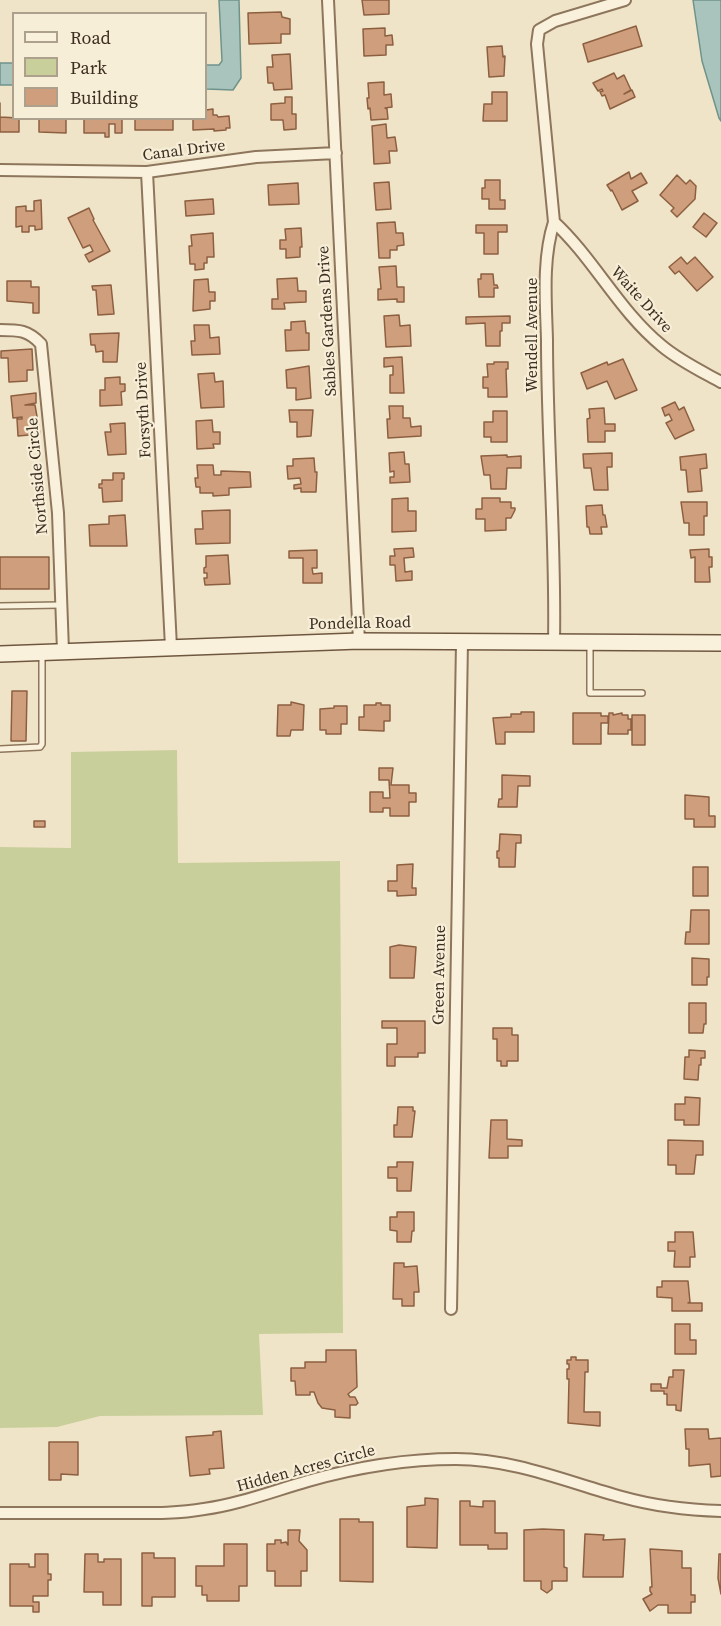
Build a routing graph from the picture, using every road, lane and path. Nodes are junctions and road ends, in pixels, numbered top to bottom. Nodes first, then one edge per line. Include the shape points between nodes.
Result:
1 (328, 0) edge
2 (625, 0) edge
3 (336, 153) junction
4 (0, 170) edge
5 (147, 172) junction
6 (554, 222) junction
7 (0, 330) edge
8 (721, 382) edge
9 (62, 605) junction
10 (0, 606) edge
11 (359, 641) junction
12 (462, 642) junction
13 (555, 642) junction
14 (590, 642) junction
15 (721, 643) edge
16 (171, 647) junction
17 (63, 651) junction
18 (42, 652) junction
19 (0, 654) edge
20 (642, 693) dead end
21 (0, 748) edge
22 (451, 1309) dead end
23 (721, 1510) edge
24 (0, 1513) edge

1 - 3 street, Sables Gardens Drive
2 - 6 street, Wendell Avenue via 555,21 539,30 537,44
3 - 5 street, Canal Drive via 256,157
3 - 11 street, Sables Gardens Drive
4 - 5 street, Canal Drive
5 - 16 street, Forsyth Drive
6 - 8 street, Waite Drive via 651,336 675,356
6 - 13 street, Wendell Avenue via 549,238 546,304
7 - 9 street, Northside Circle via 32,334 41,344 58,513
9 - 10 lane
9 - 17 street, Northside Circle
11 - 12 main road, Pondella Road
11 - 16 main road, Pondella Road
12 - 13 main road, Pondella Road
12 - 22 street, Green Avenue
13 - 14 main road, Pondella Road
14 - 15 main road, Pondella Road
14 - 20 lane via 590,693
16 - 17 main road, Pondella Road
17 - 18 main road, Pondella Road
18 - 19 main road, Pondella Road
18 - 21 lane via 42,744
23 - 24 street, Hidden Acres Circle via 662,1506 623,1498 529,1468 459,1459 358,1468 252,1500 203,1510

